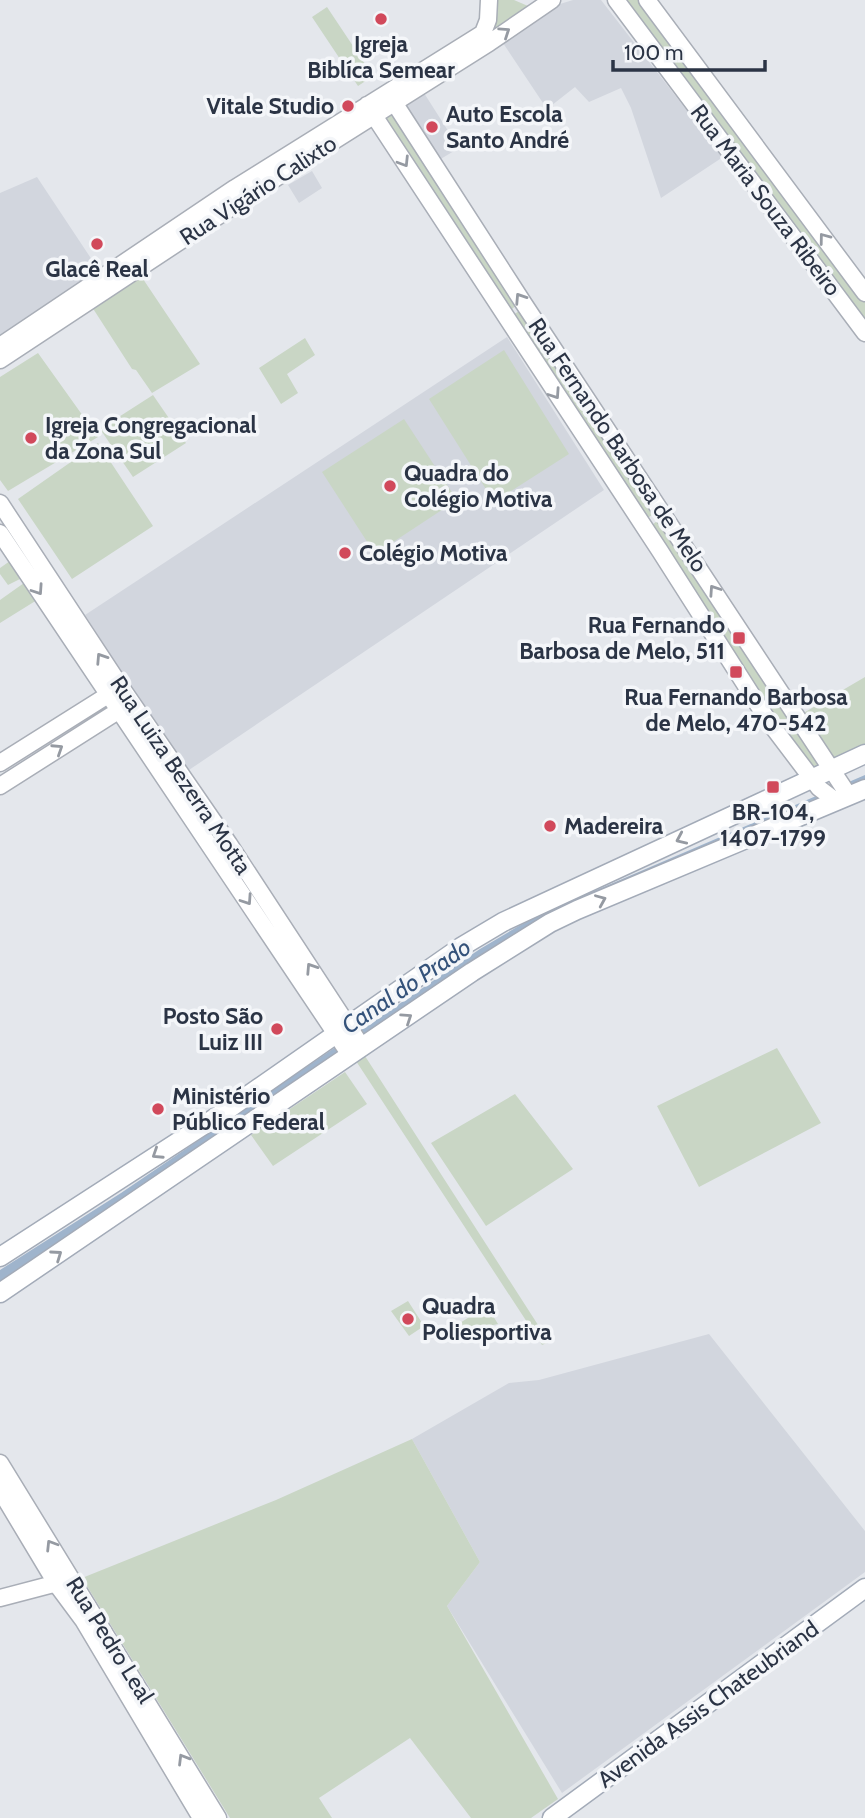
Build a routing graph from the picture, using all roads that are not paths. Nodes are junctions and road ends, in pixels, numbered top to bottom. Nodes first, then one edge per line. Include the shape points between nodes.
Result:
1 (489, 0) edge
2 (552, 0) edge
3 (616, 0) edge
4 (647, 0) edge
5 (391, 98) junction
6 (371, 110) junction
7 (865, 293) edge
8 (865, 333) edge
9 (0, 346) edge
10 (0, 360) edge
11 (0, 503) edge
12 (0, 533) edge
13 (108, 695) junction
14 (118, 711) junction
15 (865, 754) edge
16 (0, 763) edge
17 (833, 771) junction
18 (816, 783) junction
19 (0, 786) edge
20 (846, 796) edge
21 (222, 848) junction
22 (350, 1042) junction
23 (0, 1257) edge
24 (0, 1293) edge
25 (0, 1463) edge
26 (0, 1486) edge
27 (64, 1581) junction
28 (865, 1588) edge
29 (0, 1598) edge
30 (201, 1818) edge
31 (218, 1818) edge
32 (552, 1818) edge

1 - 5 street, Rua Vigário Calixto via 482,33
5 -> 2 street, Rua Vigário Calixto via 489,43
3 - 8 street, Rua Maria Souza Ribeiro
7 -> 4 street, Rua Maria Souza Ribeiro
5 - 6 street, Rua Vigário Calixto
17 -> 5 street, Rua Fernando Barbosa de Melo
6 - 9 street, Rua Vigário Calixto via 246,181
6 - 10 street, Rua Vigário Calixto
6 -> 18 street, Rua Fernando Barbosa de Melo via 769,722
21 -> 11 street, Rua Luiza Bezerra Motta
12 -> 13 street, Rua Luiza Bezerra Motta
13 - 14 street, Rua Luiza Bezerra Motta
13 - 16 street
19 -> 14 street
14 - 21 street, Rua Luiza Bezerra Motta
15 - 17 main road
17 - 18 main road
17 - 20 street, Rua Fernando Barbosa de Melo
18 - 20 street, Rua Fernando Barbosa de Melo
18 -> 22 main road via 503,922 461,947
22 -> 20 main road via 550,923
21 - 22 street, Rua Luiza Bezerra Motta
22 -> 23 main road via 227,1110
24 -> 22 main road
27 -> 25 street, Rua Pedro Leal
26 - 27 street, Rua Pedro Leal
27 - 29 street
27 - 30 street, Rua Pedro Leal
31 -> 27 street, Rua Pedro Leal
28 - 32 main road, Avenida Assis Chateubriand

